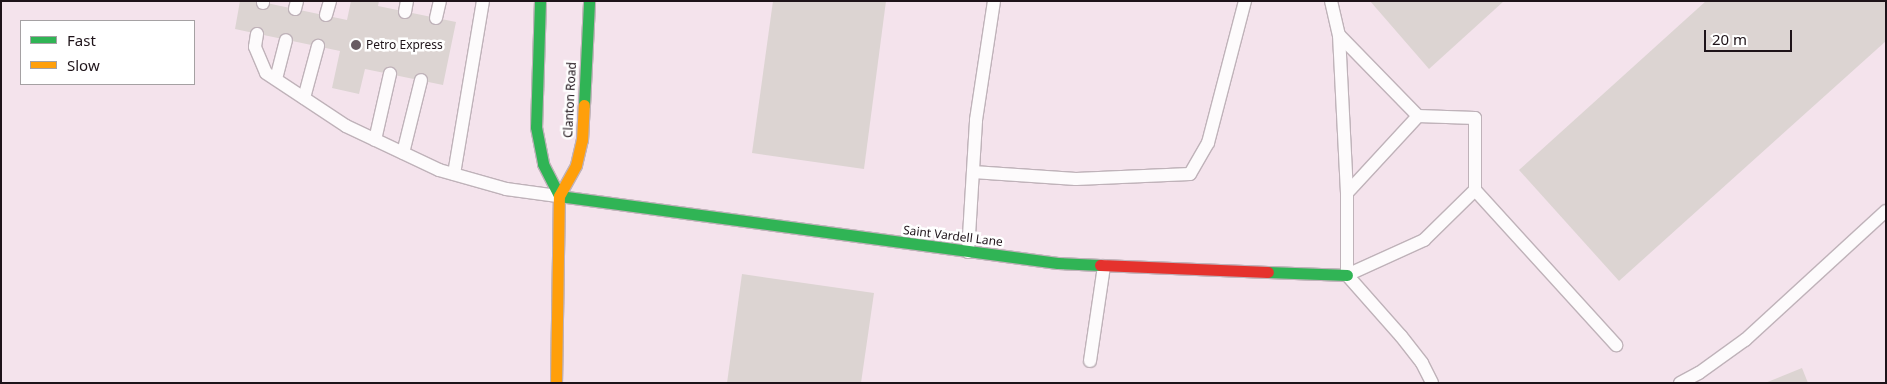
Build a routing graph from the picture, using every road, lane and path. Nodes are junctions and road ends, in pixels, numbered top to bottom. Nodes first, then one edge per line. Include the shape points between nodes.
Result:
1 (330, 1) edge
2 (440, 1) edge
3 (482, 1) edge
4 (540, 1) edge
5 (589, 1) edge
6 (994, 1) edge
7 (1245, 1) edge
8 (1331, 1) edge
9 (326, 15) dead end
10 (436, 18) dead end
11 (257, 34) dead end
12 (1339, 35) junction
13 (286, 40) dead end
14 (318, 46) dead end
15 (390, 74) dead end
16 (276, 79) junction
17 (421, 80) dead end
18 (304, 98) junction
19 (1418, 116) junction
20 (375, 140) junction
21 (403, 153) junction
22 (973, 172) junction
23 (454, 174) junction
24 (1475, 190) junction
25 (1347, 193) junction
26 (559, 196) junction
27 (1886, 211) edge
28 (968, 252) junction
29 (1104, 266) junction
30 (1347, 275) junction
31 (1616, 344) dead end
32 (1090, 361) dead end
33 (556, 383) edge
34 (1432, 383) edge
35 (1680, 383) edge

1 - 9 lane
2 - 10 lane
3 - 23 lane
4 - 26 street, Clanton Road via 536,127 543,164
5 - 26 street, Clanton Road via 582,140 576,165
6 - 22 lane via 976,120
7 - 22 lane via 1208,143 1190,174 1076,179
8 - 12 lane
11 - 16 lane via 255,47 266,73
12 - 19 lane
12 - 25 lane
13 - 16 lane
14 - 18 lane
15 - 20 lane
16 - 18 lane
17 - 21 lane
18 - 20 lane via 346,126
19 - 24 lane via 1475,118
19 - 25 lane
20 - 21 lane
21 - 23 lane
22 - 28 lane
23 - 26 lane via 506,189
24 - 30 lane via 1424,240
24 - 31 lane
25 - 30 lane
26 - 28 street, Saint Vardell Lane
26 - 33 street, Clanton Road
27 - 35 lane via 1745,340
28 - 29 street, Saint Vardell Lane
29 - 30 street, Saint Vardell Lane
29 - 32 lane
30 - 34 lane via 1417,356

